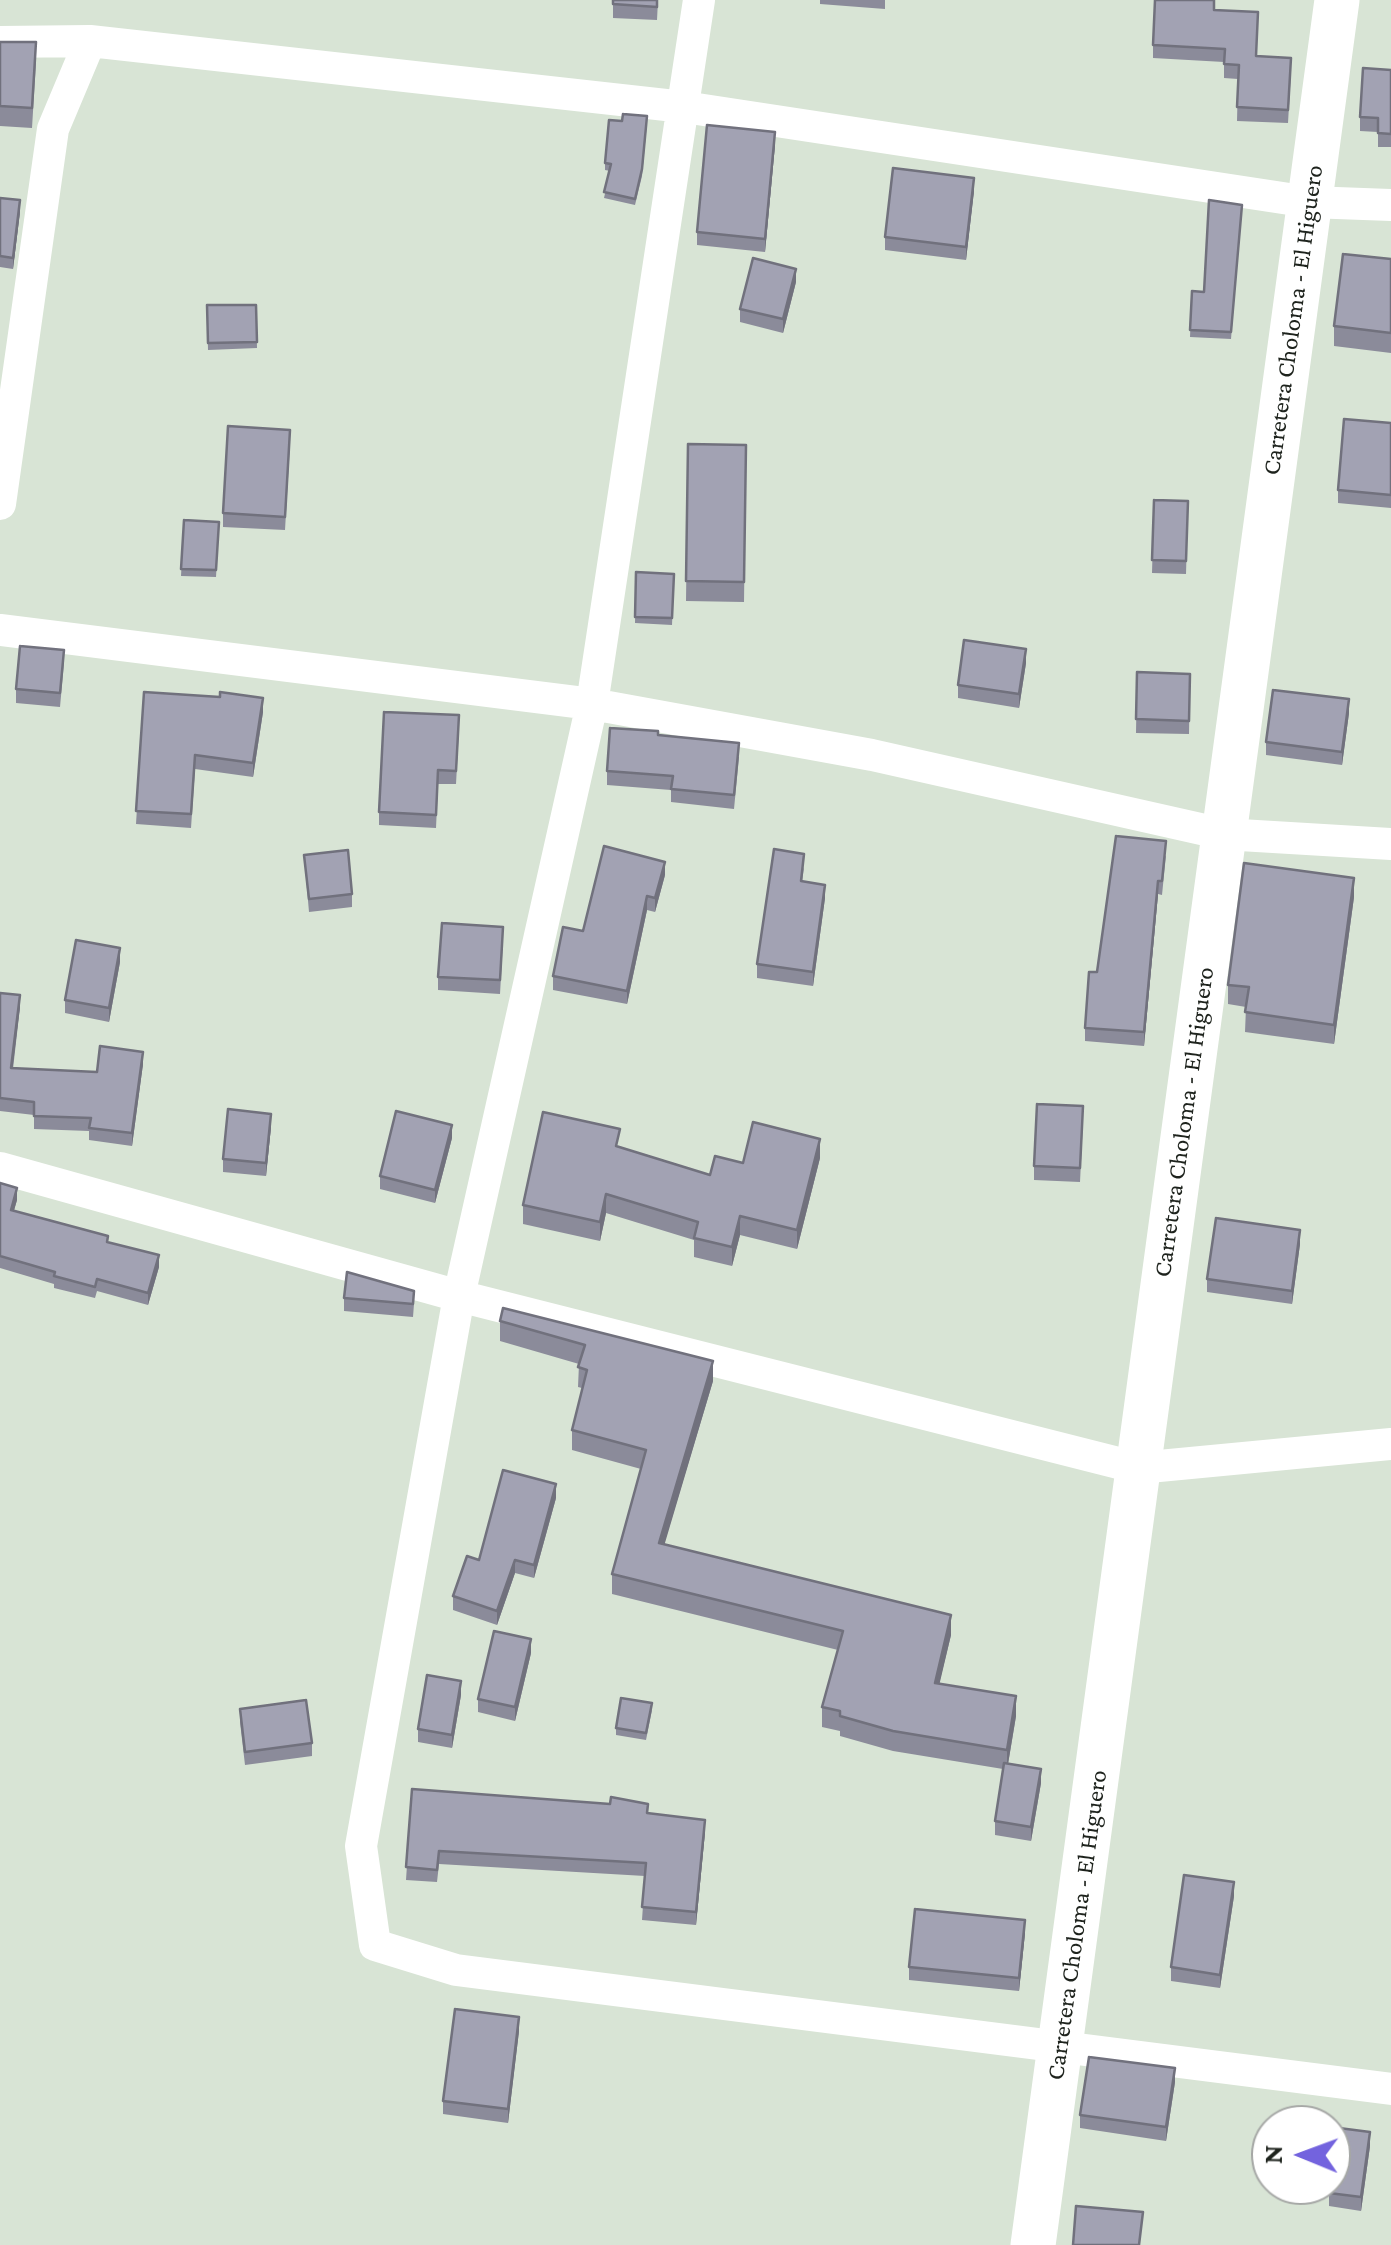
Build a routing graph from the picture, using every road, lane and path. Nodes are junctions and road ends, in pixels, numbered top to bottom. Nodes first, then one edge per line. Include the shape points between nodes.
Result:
1 (699, 0) edge
2 (1337, 0) edge
3 (90, 40) junction
4 (0, 42) edge
5 (684, 107) junction
6 (1309, 202) junction
7 (1391, 204) edge
8 (0, 504) edge
9 (0, 630) edge
10 (592, 704) junction
11 (1223, 834) junction
12 (1391, 844) edge
13 (0, 1168) edge
14 (459, 1296) junction
15 (1391, 1444) edge
16 (1138, 1468) junction
17 (1062, 2045) junction
18 (1391, 2089) edge
19 (1033, 2245) edge

1 - 5 street
2 - 6 street, Carretera Choloma - El Higuero
3 - 4 street
3 - 5 street
3 - 8 street via 53,129
5 - 6 street
5 - 10 street
6 - 7 street
6 - 11 street, Carretera Choloma - El Higuero
9 - 10 street
10 - 11 street via 872,755
10 - 14 street
11 - 12 street
11 - 16 street, Carretera Choloma - El Higuero
13 - 14 street
14 - 16 street
14 - 17 street via 362,1846 375,1945 456,1970
15 - 16 street
16 - 17 street, Carretera Choloma - El Higuero
17 - 18 street
17 - 19 street, Carretera Choloma - El Higuero

